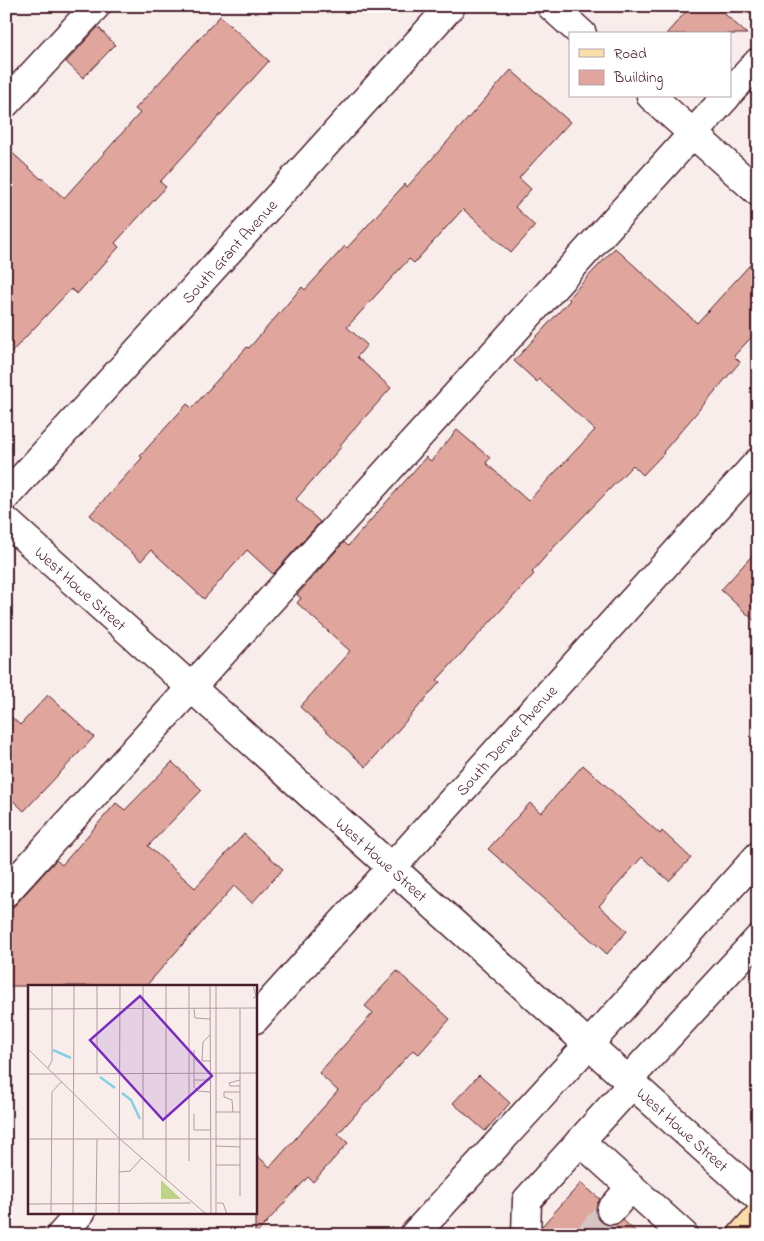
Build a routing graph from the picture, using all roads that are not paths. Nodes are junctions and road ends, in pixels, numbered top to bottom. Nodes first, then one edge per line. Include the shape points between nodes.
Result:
1 (96, 6) edge
2 (451, 6) edge
3 (551, 6) edge
4 (580, 32) edge
5 (758, 62) edge
6 (732, 90) edge
7 (653, 98) edge
8 (725, 98) edge
9 (6, 103) edge
10 (693, 134) junction
11 (758, 192) edge
12 (758, 462) edge
13 (6, 496) edge
14 (6, 521) edge
15 (191, 688) junction
16 (758, 856) edge
17 (391, 868) junction
18 (6, 892) edge
19 (758, 939) edge
20 (256, 1018) edge
21 (588, 1044) junction
22 (630, 1082) junction
23 (580, 1141) junction
24 (631, 1188) junction
25 (758, 1197) edge
26 (611, 1210) tunnel mouth
27 (79, 1214) edge
28 (758, 1217) edge
29 (666, 1229) edge
30 (61, 1235) edge
31 (414, 1235) edge
32 (526, 1235) edge
33 (742, 1235) edge

1 - 9 street
2 - 13 street, South Grant Avenue
3 - 4 street
5 - 6 street
7 - 10 street
8 - 10 street
10 - 11 street
10 - 15 street
12 - 17 street, South Denver Avenue
14 - 15 street, West Howe Street
15 - 17 street, West Howe Street
15 - 18 street
16 - 21 street
17 - 20 street, South Denver Avenue
17 - 21 street, West Howe Street
19 - 22 street
21 - 22 street, West Howe Street
21 - 31 street
22 - 23 street
22 - 25 street, West Howe Street
23 - 24 street
23 - 32 street via 527,1200
24 - 26 street
24 - 29 street
27 - 30 street
28 - 33 main road

